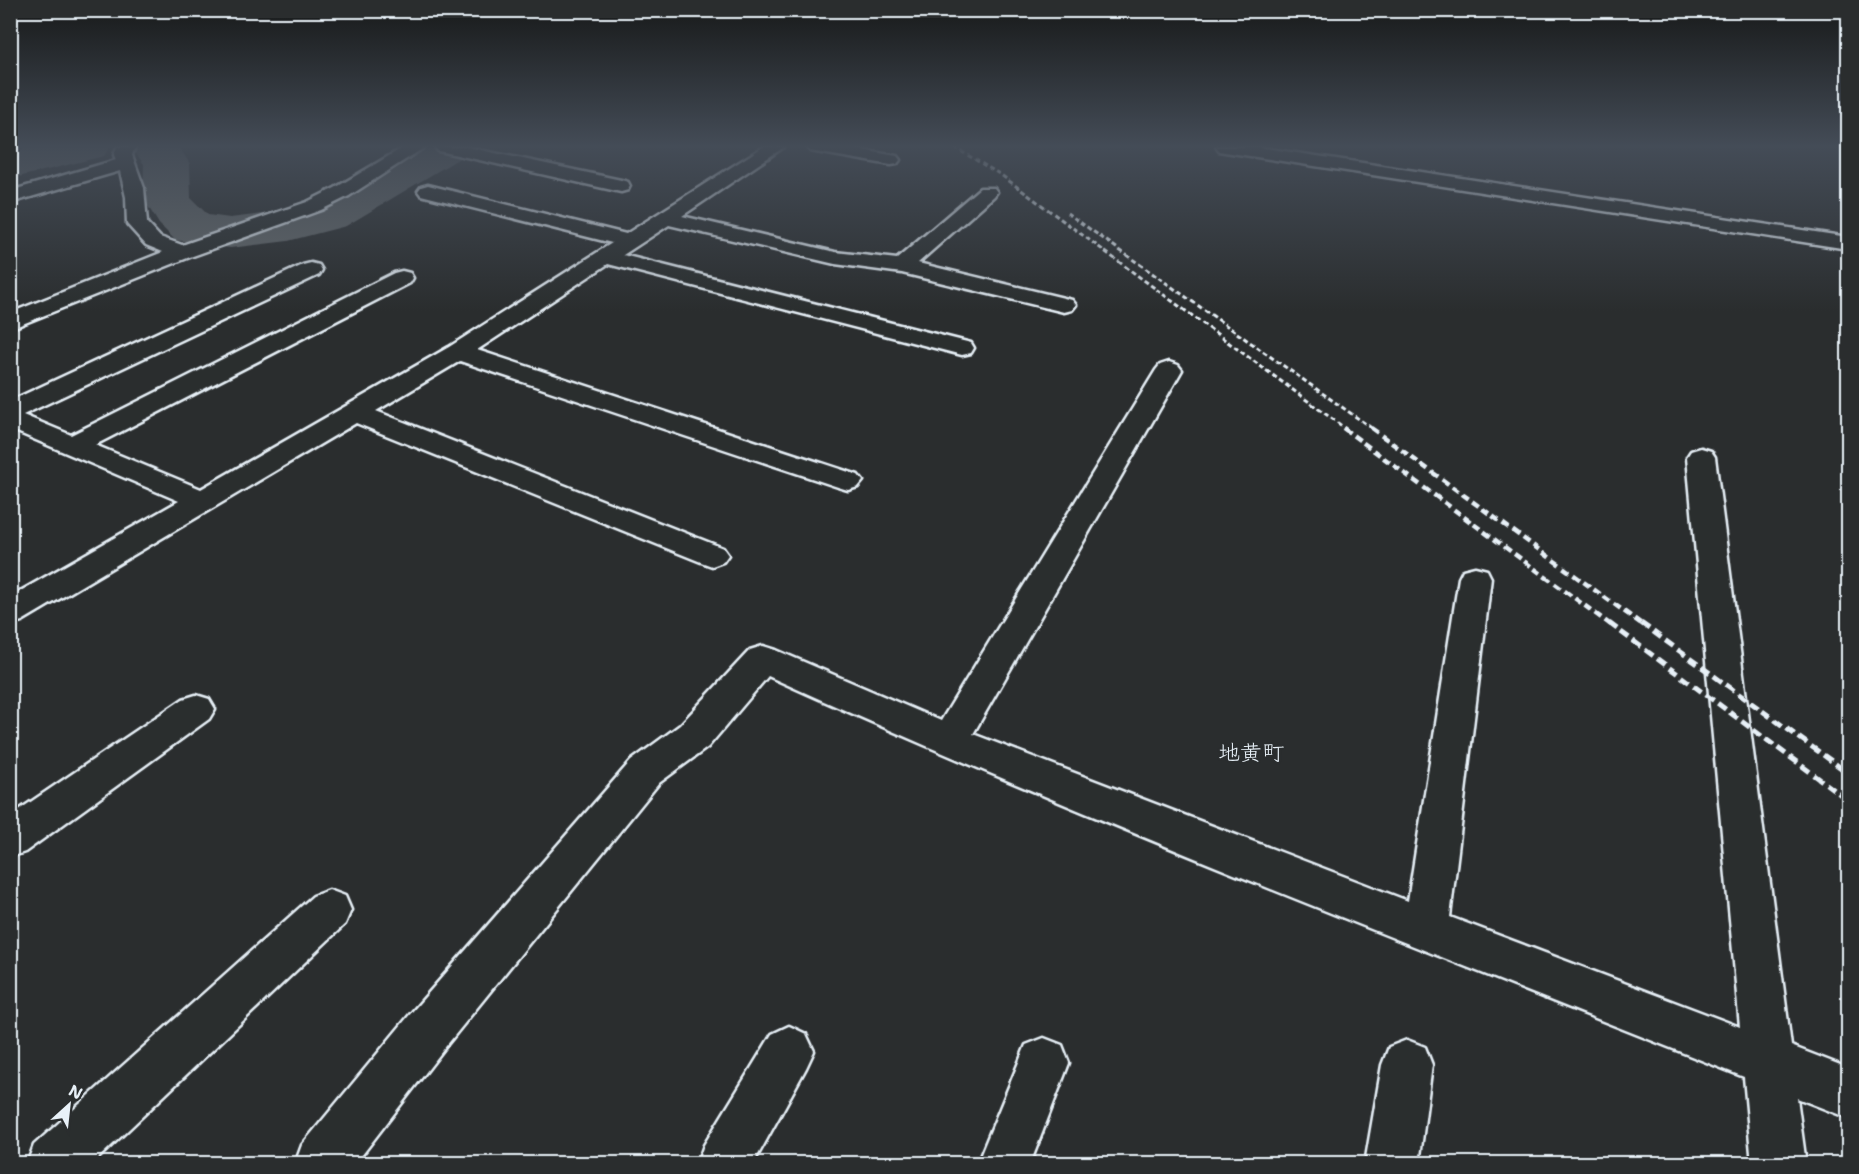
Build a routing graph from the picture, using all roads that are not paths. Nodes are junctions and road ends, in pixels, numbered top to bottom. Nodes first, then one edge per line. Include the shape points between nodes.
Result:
1 (137, 202) edge
2 (322, 202) edge
3 (473, 202) edge
4 (691, 202) edge
5 (976, 202) edge
6 (1581, 202) edge
7 (666, 218) junction
8 (630, 241) junction
9 (1848, 243) edge
10 (182, 252) junction
11 (605, 256) junction
12 (902, 266) junction
13 (311, 270) dead end
14 (402, 278) dead end
15 (1064, 305) dead end
16 (10, 322) edge
17 (962, 348) dead end
18 (459, 352) junction
19 (1169, 370) dead end
20 (10, 411) edge
21 (353, 412) junction
22 (10, 419) edge
23 (71, 446) junction
24 (1701, 457) dead end
25 (848, 482) dead end
26 (201, 500) junction
27 (712, 555) dead end
28 (1475, 578) dead end
29 (10, 613) edge
30 (196, 709) dead end
31 (949, 741) junction
32 (10, 839) edge
33 (329, 910) dead end
34 (1426, 929) junction
35 (789, 1051) dead end
36 (1769, 1062) junction
37 (1044, 1064) dead end
38 (1407, 1065) dead end
39 (1848, 1093) edge
40 (53, 1164) edge
41 (321, 1164) edge
42 (723, 1164) edge
43 (1003, 1164) edge
44 (1392, 1164) edge
45 (1779, 1164) edge

1 - 10 street via 137,224 153,241
2 - 10 street
3 - 8 street
4 - 7 street
5 - 12 street
6 - 9 street
7 - 8 street
7 - 12 street via 835,258
8 - 11 street
10 - 16 street
11 - 17 street
11 - 18 street
12 - 15 street
13 - 20 street
14 - 23 street
18 - 21 street
18 - 25 street
19 - 31 street
21 - 26 street
21 - 27 street
22 - 23 street
23 - 26 street
24 - 36 street
26 - 29 street
28 - 34 street
30 - 32 street
31 - 34 street
31 - 41 street via 763,659 694,736 645,772
33 - 40 street
34 - 36 street
35 - 42 street
36 - 39 street
36 - 45 street
37 - 43 street
38 - 44 street

